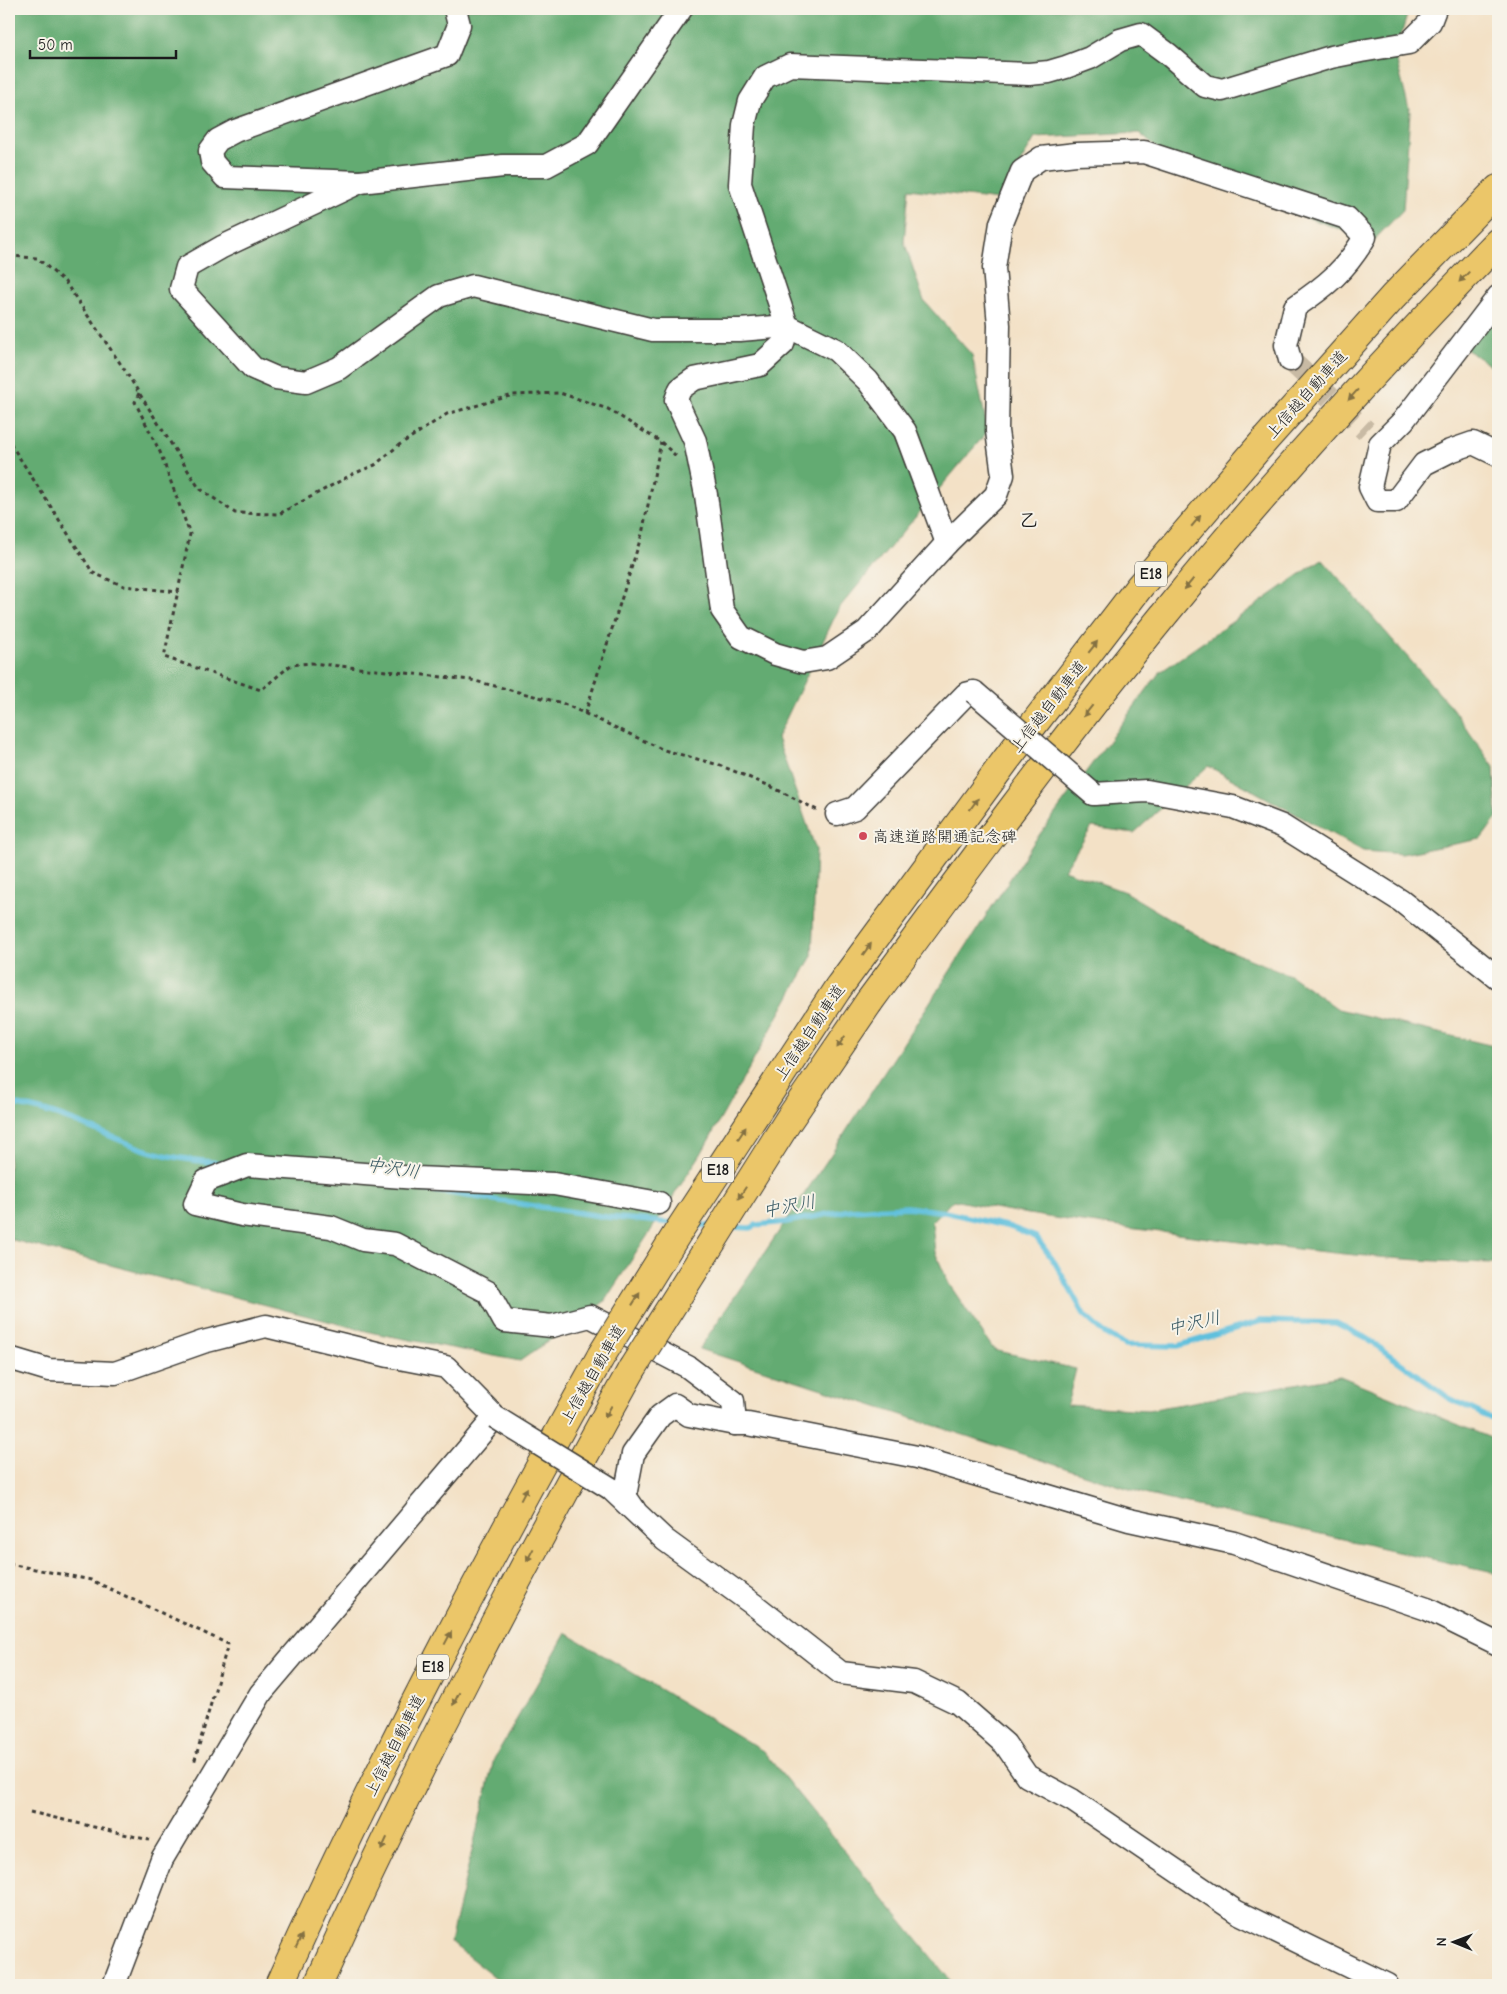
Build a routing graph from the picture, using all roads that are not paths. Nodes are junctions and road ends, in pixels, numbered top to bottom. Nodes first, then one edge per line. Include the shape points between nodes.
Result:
1 (455, 9) edge
2 (681, 9) edge
3 (1435, 9) edge
4 (360, 182) junction
5 (1498, 189) edge
6 (1498, 242) edge
7 (1498, 297) edge
8 (1490, 323) edge
9 (787, 326) junction
10 (1290, 360) tunnel mouth
11 (1498, 455) edge
12 (947, 543) junction
13 (837, 814) road end
14 (1498, 978) edge
15 (659, 1203) dead end
16 (9, 1358) edge
17 (495, 1417) junction
18 (735, 1424) junction
19 (665, 1540) junction
20 (1498, 1644) edge
21 (114, 1985) edge
22 (280, 1985) edge
23 (318, 1985) edge
24 (1387, 1985) edge

1 - 4 street via 459,25 447,55 235,131 218,140 210,151 212,162 224,177
2 - 4 street via 587,144 565,157 546,166 502,166
3 - 9 street via 1430,22 1409,43 1331,57 1222,90 1205,86 1141,34 1120,40 1090,58 1049,72 1029,74 790,65 765,78 750,101 744,125 740,184
4 - 9 street via 222,247 187,267 181,289 253,368 276,378 306,382 339,368 439,296 474,286 652,330 740,330
22 -> 5 highway, 上信越自動車道 / E18, bridge via 369,1794 445,1642 601,1356 683,1224 838,988 1000,768 1140,586 1264,440 1393,297
6 -> 23 highway, 上信越自動車道 / E18, bridge via 1418,324 1292,463 1167,611 1031,783 869,1002 788,1121 632,1369 557,1505 403,1803
7 - 8 street
8 - 11 street via 1404,421 1373,437 1370,487 1377,501 1396,501 1424,464 1450,451 1473,443
9 - 12 street via 836,350 868,382 905,431
9 - 12 street via 783,344 760,365 694,379 680,389 676,400 695,441 722,610 741,637 775,654 803,662 826,658 867,631
10 - 12 street via 1286,345 1295,307 1327,285 1354,256 1365,236 1347,218 1144,152 1041,158 1022,171 1001,223 994,268 998,325 997,431 1003,475 996,495
13 - 14 street, bridge via 855,808 966,694 974,692 1092,794 1147,791 1233,807 1282,826 1401,901
15 - 18 street via 554,1184 416,1178 246,1165 206,1181 195,1204 242,1215 331,1227 363,1240 395,1244 488,1292 504,1321 552,1326 590,1316 688,1367 733,1401
16 - 17 street via 49,1370 115,1373 203,1342 266,1326 446,1367
17 - 19 street, bridge via 610,1488
17 - 21 street via 261,1693 162,1859
18 - 19 street via 689,1415 675,1405 660,1416 633,1454 625,1496
18 - 20 street via 917,1457 1129,1520 1234,1543 1426,1609
19 - 24 street via 841,1674 914,1682 958,1702 1005,1744 1027,1776 1072,1800 1237,1912

